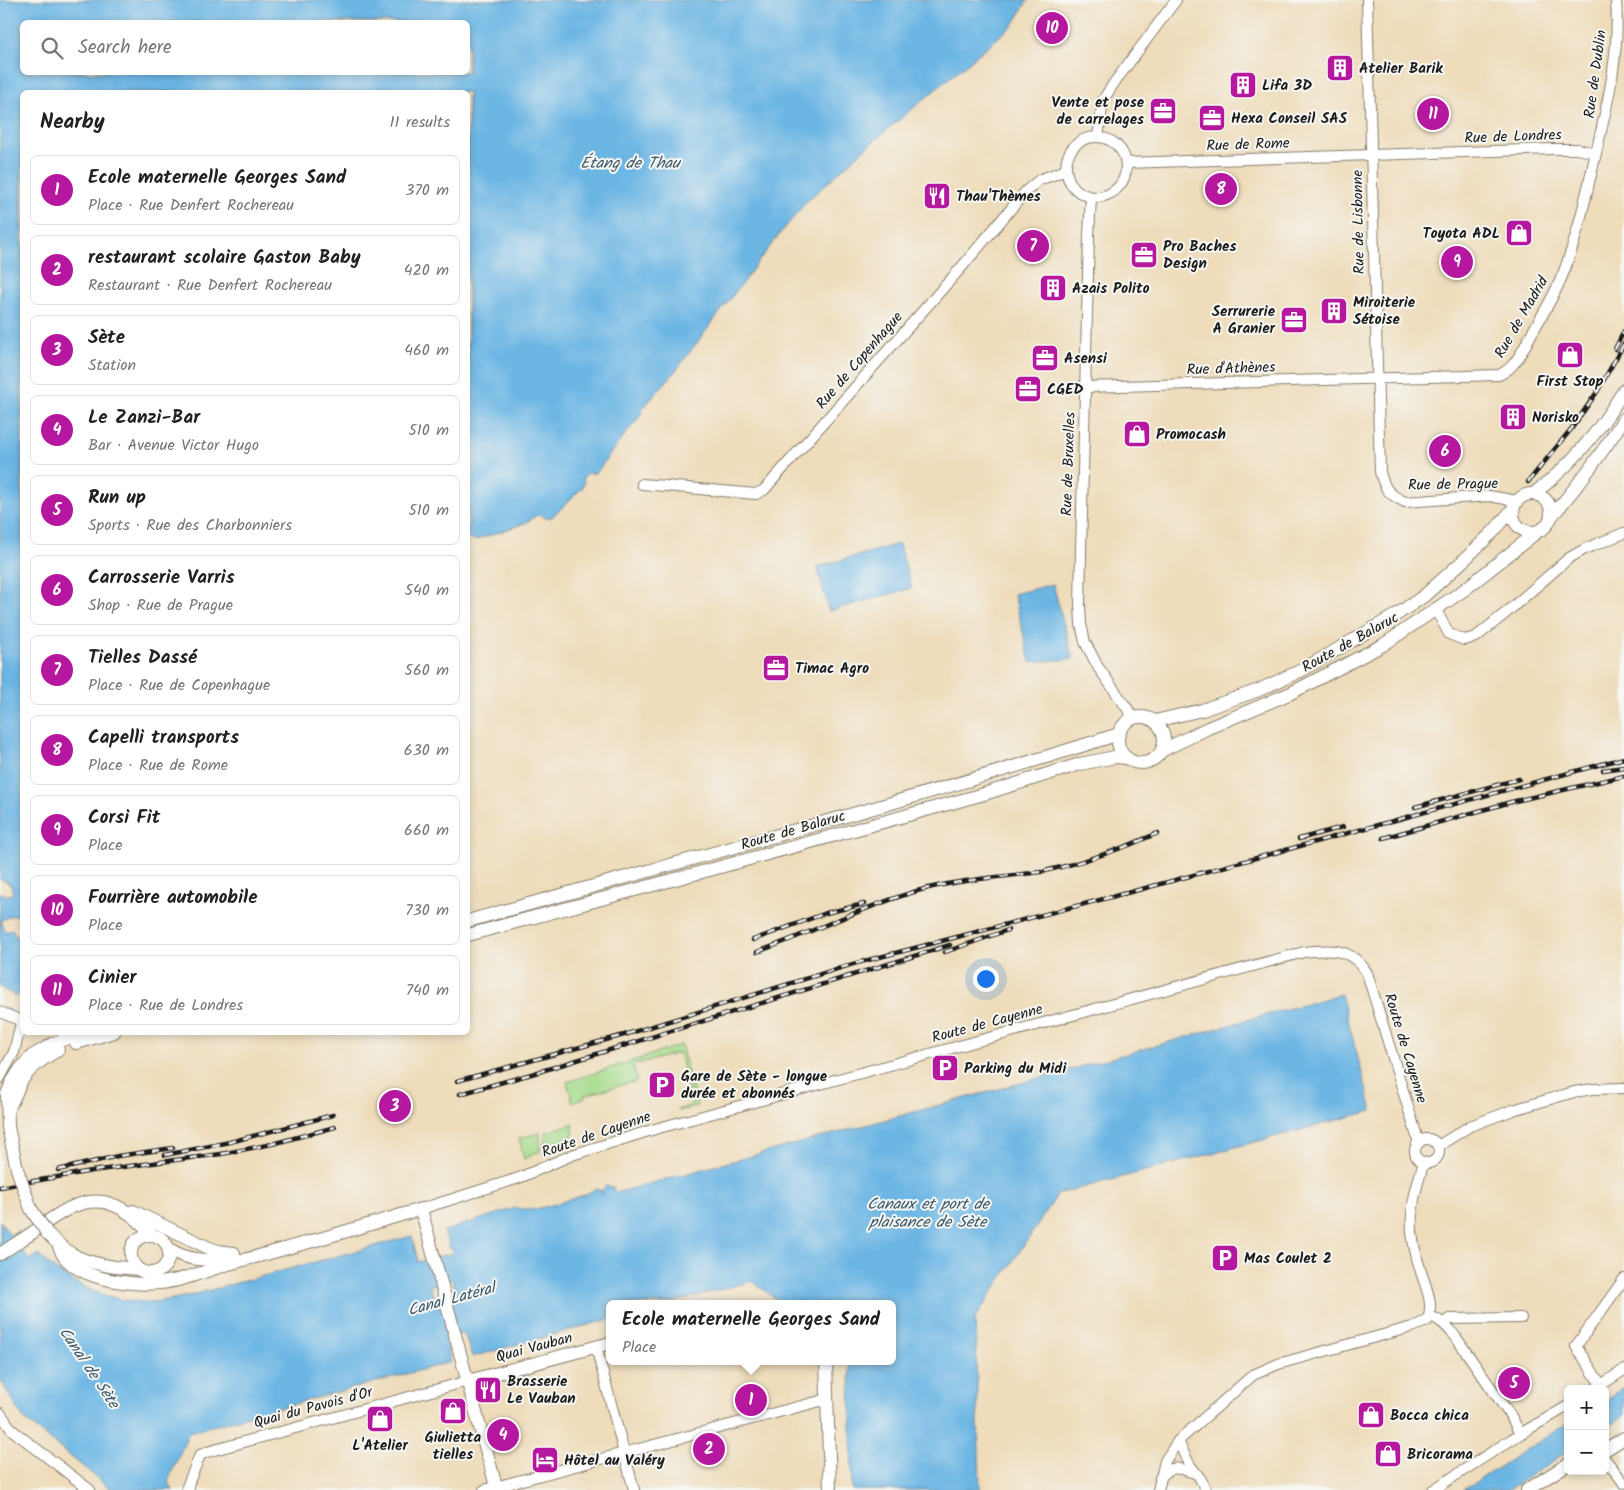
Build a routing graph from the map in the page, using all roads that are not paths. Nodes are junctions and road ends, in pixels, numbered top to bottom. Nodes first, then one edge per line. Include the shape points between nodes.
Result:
1 (1176, 0) edge
2 (1367, 0) edge
3 (1616, 0) edge
4 (1098, 137) junction
5 (1596, 152) junction
6 (1371, 155) junction
7 (1126, 163) junction
8 (1066, 170) junction
9 (1091, 197) junction
10 (1377, 379) junction
11 (1085, 387) junction
12 (1624, 390) edge
13 (1624, 419) edge
14 (642, 484) dead end
15 (1533, 494) junction
16 (1515, 505) junction
17 (1551, 517) junction
18 (1537, 532) junction
19 (1624, 534) edge
20 (1436, 610) junction
21 (1134, 718) junction
22 (1155, 721) junction
23 (1119, 734) junction
24 (1161, 751) junction
25 (1127, 758) junction
26 (470, 920) edge
27 (470, 934) edge
28 (0, 1012) edge
29 (20, 1019) edge
30 (20, 1028) edge
31 (77, 1035) edge
32 (104, 1035) edge
33 (4, 1065) edge
34 (0, 1078) edge
35 (1624, 1088) edge
36 (9, 1107) junction
37 (1419, 1143) junction
38 (1438, 1146) junction
39 (1424, 1162) junction
40 (422, 1209) junction
41 (126, 1212) junction
42 (358, 1229) junction
43 (152, 1234) junction
44 (59, 1246) junction
45 (132, 1247) junction
46 (168, 1248) junction
47 (0, 1254) edge
48 (248, 1254) junction
49 (101, 1264) junction
50 (227, 1265) junction
51 (164, 1266) junction
52 (138, 1269) junction
53 (1624, 1279) edge
54 (1429, 1316) junction
55 (1521, 1318) dead end
56 (1444, 1324) junction
57 (606, 1344) edge
58 (596, 1347) junction
59 (826, 1365) edge
60 (1624, 1370) edge
61 (468, 1381) junction
62 (1597, 1385) edge
63 (1601, 1385) edge
64 (828, 1399) junction
65 (1564, 1408) edge
66 (0, 1413) edge
67 (1624, 1429) edge
68 (1520, 1434) junction
69 (1609, 1438) edge
70 (1624, 1438) edge
71 (1178, 1441) junction
72 (1609, 1447) edge
73 (624, 1453) junction
74 (1609, 1464) edge
75 (1564, 1467) edge
76 (1195, 1473) junction
77 (1566, 1475) edge
78 (1160, 1478) junction
79 (1624, 1482) edge
80 (188, 1488) edge
81 (493, 1489) edge
82 (90, 1490) edge
83 (634, 1490) edge
84 (830, 1490) edge
85 (1158, 1490) edge
86 (1206, 1490) edge
87 (1433, 1490) edge
88 (1527, 1490) edge
89 (1542, 1490) edge

1 - 4 street via 1103,100
2 - 6 street, Rue de Lisbonne
3 - 5 street, Rue de Dublin via 1615,58 1610,99
4 - 7 street via 1117,144
4 - 8 street via 1078,143 1069,155
5 - 6 street, Rue de Londres via 1561,149
5 - 10 street, Rue de Madrid via 1567,265 1551,300 1510,368 1499,375
6 - 7 street, Rue de Rome
6 - 10 street, Rue de Lisbonne
7 - 9 street via 1126,172 1118,189 1101,197
8 - 9 street via 1074,188
8 - 14 street, Rue de Copenhague via 1039,180 1028,190 764,490 756,494
9 - 11 street, Rue de Bruxelles
10 - 11 street, Rue d'Athènes
10 - 16 street, Rue de Prague via 1380,472 1384,488 1405,502 1490,496
11 - 21 street, Rue de Bruxelles via 1081,624 1085,642 1098,666
12 - 15 main road via 1572,460
13 - 17 main road
15 - 16 main road via 1522,496
15 - 17 main road via 1547,501
16 - 18 main road via 1514,520 1521,529
16 - 22 main road, Route de Balaruc via 1465,559 1424,596 1396,615 1302,670 1259,690 1202,710
17 - 18 main road
18 - 20 main road, Route de Balaruc
19 - 20 street via 1569,558 1476,636 1464,640 1450,634
20 - 24 main road, Route de Balaruc via 1353,662
21 - 22 main road via 1145,717
21 - 23 main road via 1124,724
22 - 24 main road via 1164,735
23 - 25 main road via 1120,750
23 - 26 main road, Route de Balaruc via 871,810
24 - 25 main road via 1149,762
25 - 27 main road, Route de Balaruc via 1115,757 1080,764 984,794
28 - 29 street
30 - 33 street via 14,1052
31 - 36 main road via 54,1043 32,1056 20,1068 7,1094
32 - 36 main road via 65,1046 45,1058 22,1082
33 - 34 street
35 - 38 street via 1574,1092 1514,1110 1470,1126
36 - 44 main road, bridge via 8,1127 17,1169 31,1209
37 - 38 street via 1432,1140
37 - 39 street, Route de Cayenne via 1417,1156
37 - 40 street, Route de Cayenne via 1367,973 1349,955 1320,950 655,1129
38 - 39 street via 1436,1159
39 - 54 street via 1412,1211 1412,1229 1429,1297
40 - 42 main road
40 - 61 main road
41 - 43 main road
41 - 45 main road via 131,1226
41 - 47 main road via 103,1202 70,1207
41 - 48 main road via 134,1211 212,1249
42 - 48 main road via 347,1226
42 - 50 main road
43 - 45 main road via 142,1236
43 - 46 main road via 162,1239
44 - 49 main road via 80,1259
44 - 50 main road via 63,1257 74,1266 101,1278 124,1283 161,1283
45 - 49 main road via 116,1259
45 - 52 main road via 133,1263
46 - 48 main road via 186,1258 198,1260
46 - 51 main road
49 - 52 main road
50 - 51 main road
51 - 52 main road via 152,1273
53 - 62 street via 1576,1346
54 - 56 street
54 - 71 street via 1425,1322 1412,1327 1266,1368 1235,1390
55 - 56 street via 1449,1319
56 - 68 street via 1512,1418
57 - 58 main road, Quai Vauban
58 - 61 main road, Quai Vauban
58 - 73 street
59 - 64 main road
60 - 63 street
61 - 80 street, Quai du Pavois d'Or via 206,1452 200,1455
61 - 81 main road
64 - 73 street
64 - 84 main road
65 - 68 street
66 - 82 street via 12,1430
67 - 69 main road
68 - 87 street
70 - 72 main road
71 - 76 street
71 - 78 street via 1165,1462
73 - 81 street
73 - 83 street
74 - 79 street
75 - 88 main road
76 - 78 street via 1173,1468
76 - 86 street
77 - 89 main road
78 - 85 street

